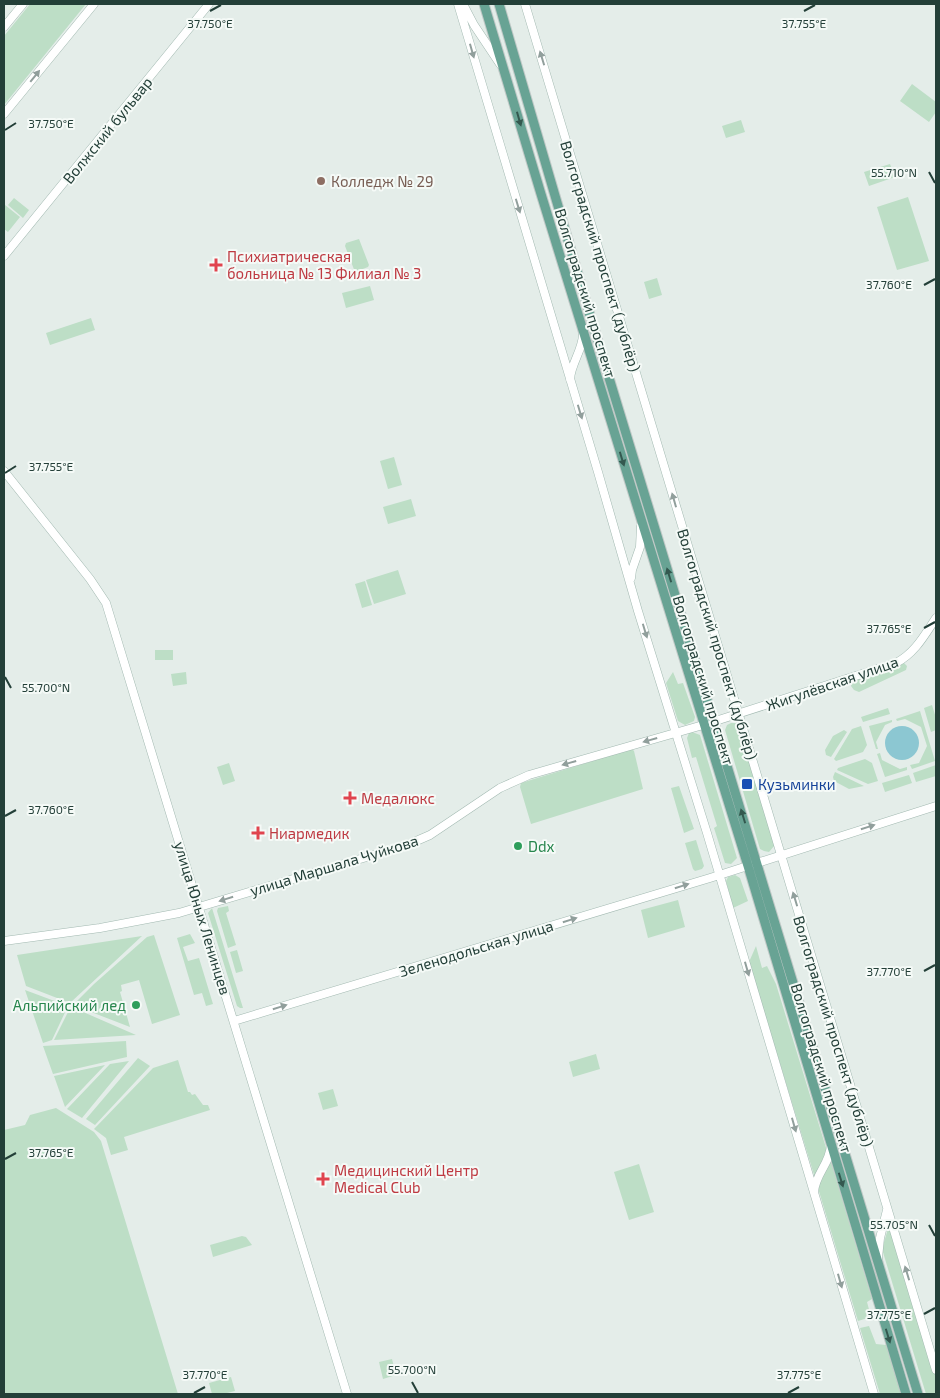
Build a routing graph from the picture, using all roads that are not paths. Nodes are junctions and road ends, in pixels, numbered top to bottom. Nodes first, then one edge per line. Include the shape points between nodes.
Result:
1 (23, 4) edge
2 (94, 4) edge
3 (209, 4) edge
4 (458, 4) edge
5 (463, 4) edge
6 (484, 4) edge
7 (499, 4) edge
8 (503, 4) edge
9 (525, 4) edge
10 (505, 25) junction
11 (4, 27) edge
12 (506, 73) junction
13 (4, 114) edge
14 (4, 256) edge
15 (584, 331) junction
16 (570, 380) junction
17 (4, 471) edge
18 (641, 519) junction
19 (631, 585) junction
20 (936, 618) edge
21 (739, 714) junction
22 (714, 722) junction
23 (703, 725) junction
24 (677, 733) junction
25 (936, 806) edge
26 (782, 855) junction
27 (758, 863) junction
28 (748, 866) junction
29 (719, 875) junction
30 (199, 907) junction
31 (4, 941) edge
32 (234, 1021) junction
33 (830, 1145) junction
34 (814, 1194) junction
35 (888, 1209) junction
36 (878, 1260) junction
37 (936, 1370) edge
38 (348, 1394) edge
39 (874, 1394) edge
40 (906, 1394) edge
41 (918, 1394) edge

1 - 11 street
13 -> 2 street
3 - 14 street, Волжский бульвар
4 -> 16 street
5 - 12 street
6 - 12 main road, Волгоградский проспект
7 - 10 main road, Волгоградский проспект
8 - 10 street
21 -> 9 street, Волгоградский проспект (дублёр)
22 -> 10 main road, Волгоградский проспект
12 -> 15 main road, Волгоградский проспект
15 - 16 street
15 -> 18 main road, Волгоградский проспект
16 -> 19 street
17 - 30 street, улица Юных Ленинцев via 90,579 106,604
18 - 19 street via 640,547
18 - 23 main road, Волгоградский проспект
19 -> 24 street
20 - 21 street, Жигулёвская улица via 916,648 896,663
21 - 22 street, Жигулёвская улица
21 - 26 street, Волгоградский проспект (дублёр)
22 - 23 street, Жигулёвская улица
27 -> 22 main road, Волгоградский проспект
23 - 24 street, улица Маршала Чуйкова
23 - 28 main road, Волгоградский проспект
24 - 29 street
24 -> 30 street, улица Маршала Чуйкова via 511,782 430,835 407,845
26 -> 25 street
26 - 27 street, Зеленодольская улица
35 -> 26 street, Волгоградский проспект (дублёр)
27 - 28 street, Зеленодольская улица
27 - 36 main road, Волгоградский проспект
28 - 29 street, Зеленодольская улица
28 - 33 main road, Волгоградский проспект
32 -> 29 street, Зеленодольская улица
29 -> 34 street
30 - 31 street, улица Маршала Чуйкова via 100,928
30 - 32 street, улица Юных Ленинцев
32 - 38 street, улица Юных Ленинцев
33 - 34 street via 829,1159 816,1180
33 -> 40 main road, Волгоградский проспект
34 -> 39 street
35 - 36 street
37 -> 35 street, Волгоградский проспект (дублёр)
36 - 41 main road, Волгоградский проспект

